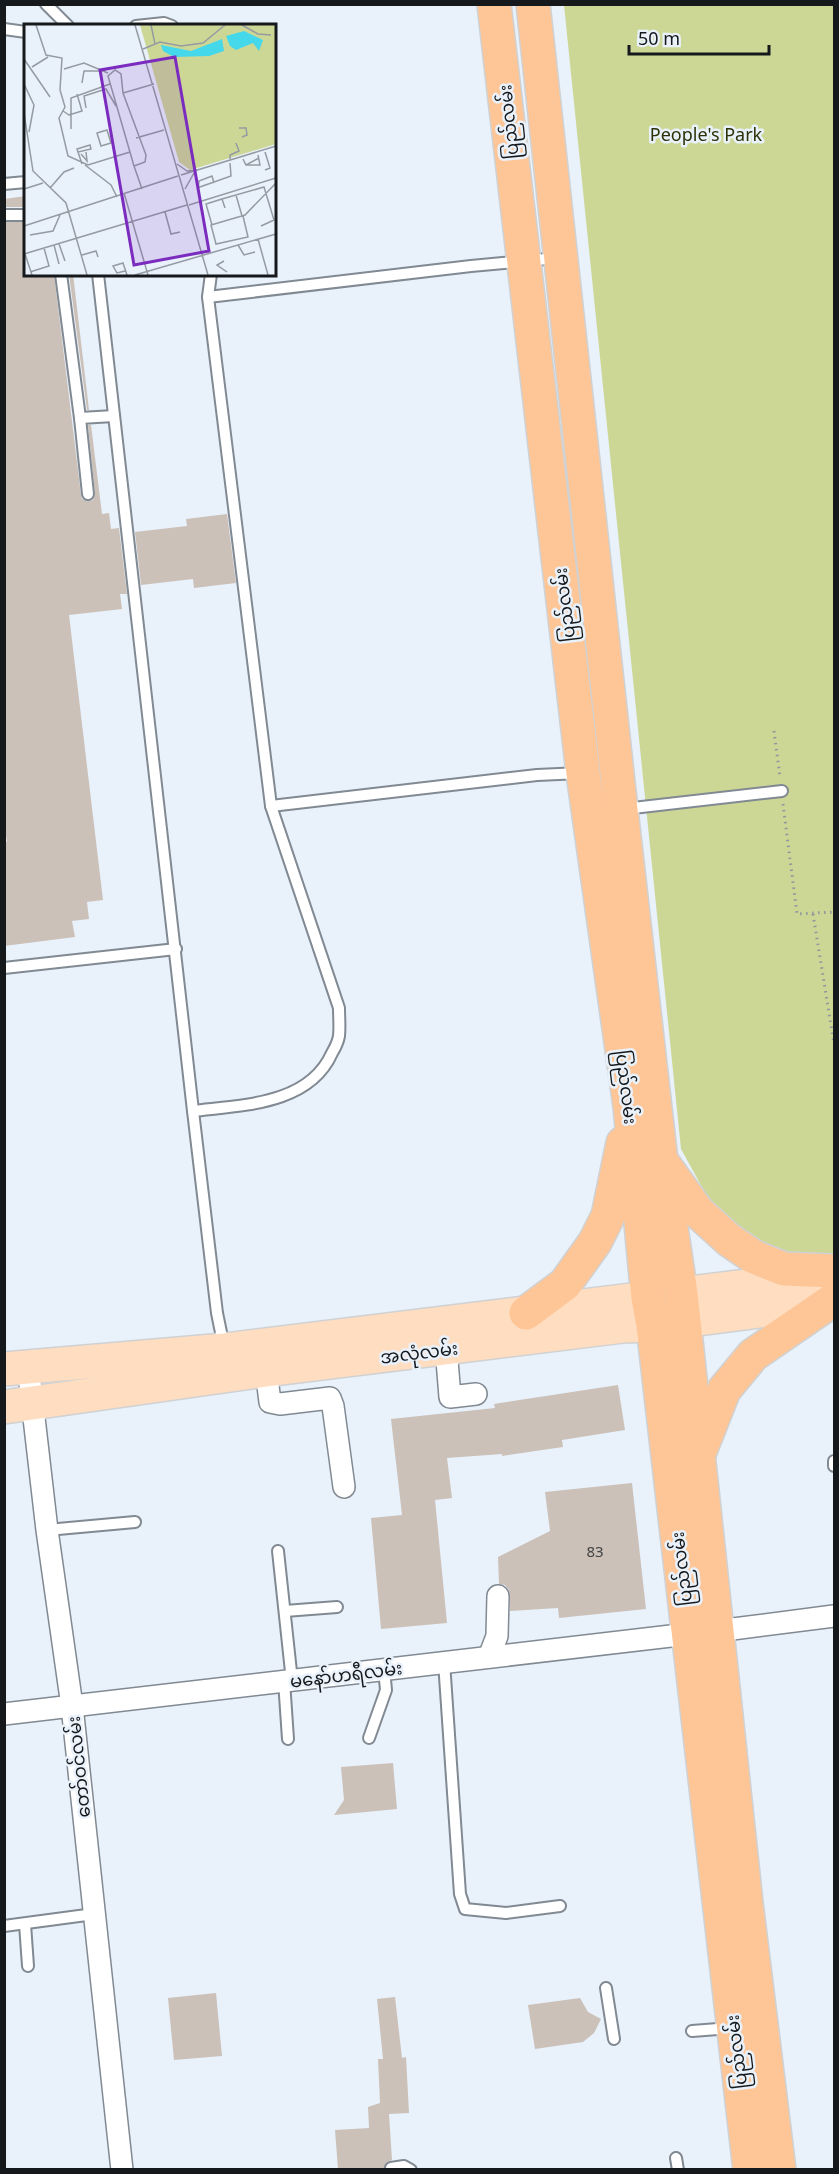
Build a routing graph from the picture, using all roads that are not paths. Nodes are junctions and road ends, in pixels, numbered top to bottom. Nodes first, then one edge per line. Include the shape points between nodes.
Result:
1 (46, 4) edge
2 (494, 4) edge
3 (533, 4) edge
4 (66, 24) edge
5 (4, 29) edge
6 (24, 32) edge
7 (24, 182) edge
8 (4, 184) edge
9 (24, 214) edge
10 (4, 215) edge
11 (562, 258) junction
12 (523, 262) junction
13 (61, 276) edge
14 (98, 276) edge
15 (211, 276) edge
16 (208, 297) junction
17 (114, 416) junction
18 (80, 418) junction
19 (88, 494) dead end
20 (584, 773) junction
21 (782, 791) road end
22 (271, 806) junction
23 (621, 810) junction
24 (176, 949) junction
25 (4, 968) edge
26 (630, 1106) junction
27 (193, 1112) junction
28 (661, 1161) junction
29 (833, 1287) edge
30 (666, 1309) junction
31 (526, 1313) junction
32 (446, 1348) junction
33 (226, 1363) junction
34 (16, 1368) edge
35 (266, 1370) junction
36 (476, 1394) dead end
37 (18, 1405) edge
38 (699, 1455) junction
39 (344, 1487) dead end
40 (135, 1522) dead end
41 (47, 1530) junction
42 (278, 1551) dead end
43 (498, 1596) dead end
44 (337, 1607) dead end
45 (285, 1611) junction
46 (834, 1616) edge
47 (703, 1633) junction
48 (489, 1657) junction
49 (444, 1662) junction
50 (384, 1669) junction
51 (288, 1681) junction
52 (72, 1706) junction
53 (4, 1714) edge
54 (369, 1738) dead end
55 (288, 1739) dead end
56 (560, 1906) dead end
57 (94, 1914) junction
58 (25, 1924) junction
59 (4, 1926) edge
60 (28, 1966) dead end
61 (606, 1988) dead end
62 (733, 2028) junction
63 (692, 2031) dead end
64 (614, 2039) dead end
65 (392, 2168) edge
66 (122, 2169) edge
67 (411, 2169) edge
68 (750, 2169) edge
69 (779, 2169) edge

1 - 4 lane
2 - 12 highway, ပြည်လမ်း
3 - 11 highway, ပြည်လမ်း
5 - 6 lane
7 - 8 lane
9 - 10 lane
11 - 12 lane
11 - 23 highway, ပြည်လမ်း
12 - 16 lane
12 - 20 highway, ပြည်လမ်း
13 - 18 lane
14 - 17 lane
15 - 16 lane
16 - 22 lane
17 - 18 lane
17 - 24 lane
18 - 19 lane
20 - 22 lane
20 - 26 highway, ပြည်လမ်း
21 - 23 lane
22 - 27 lane via 339,1008 339,1038 317,1077 298,1089 279,1098
23 - 28 highway, ပြည်လမ်း
24 - 25 lane
24 - 27 lane
26 - 30 highway, ပြည်လမ်း
26 - 31 highway via 608,1216 595,1242 565,1284
27 - 33 lane
28 - 29 highway via 698,1212 729,1240 754,1257
28 - 30 highway, ပြည်လမ်း
29 - 30 main road, အလုံလမ်း
29 - 38 highway via 753,1355 724,1390
30 - 31 main road, အလုံလမ်း
30 - 32 main road, အလုံလမ်း via 623,1326
30 - 38 highway, ပြည်လမ်း
30 - 47 highway, ပြည်လမ်း
31 - 33 main road, အလုံလမ်း
32 - 35 main road, အလုံလမ်း
32 - 36 street via 450,1397
33 - 34 main road, အလုံလမ်း
33 - 35 main road, အလုံလမ်း
33 - 37 main road, အလုံလမ်း
34 - 37 street, တော်ဝင်လမ်း
35 - 39 street via 270,1402 330,1398
37 - 41 street, တော်ဝင်လမ်း
38 - 47 highway, ပြည်လမ်း
40 - 41 lane
41 - 52 street, တော်ဝင်လမ်း
42 - 45 lane
43 - 48 street via 497,1636
44 - 45 lane
45 - 51 lane
46 - 47 street, မနော်ဟရီလမ်း
47 - 48 street, မနော်ဟရီလမ်း
47 - 62 highway, ပြည်လမ်း
47 - 69 highway, ပြည်လမ်း via 746,1903
48 - 49 street, မနော်ဟရီလမ်း
49 - 50 street, မနော်ဟရီလမ်း
49 - 56 lane via 460,1894 465,1910 506,1913
50 - 51 street, မနော်ဟရီလမ်း
50 - 54 lane via 386,1690
51 - 52 street, မနော်ဟရီလမ်း
51 - 55 lane
52 - 53 street, မနော်ဟရီလမ်း
52 - 57 street, တော်ဝင်လမ်း
57 - 58 lane
57 - 66 street, တော်ဝင်လမ်း
58 - 59 lane
58 - 60 lane
61 - 64 lane
62 - 63 lane
62 - 68 highway, ပြည်လမ်း
65 - 67 lane

